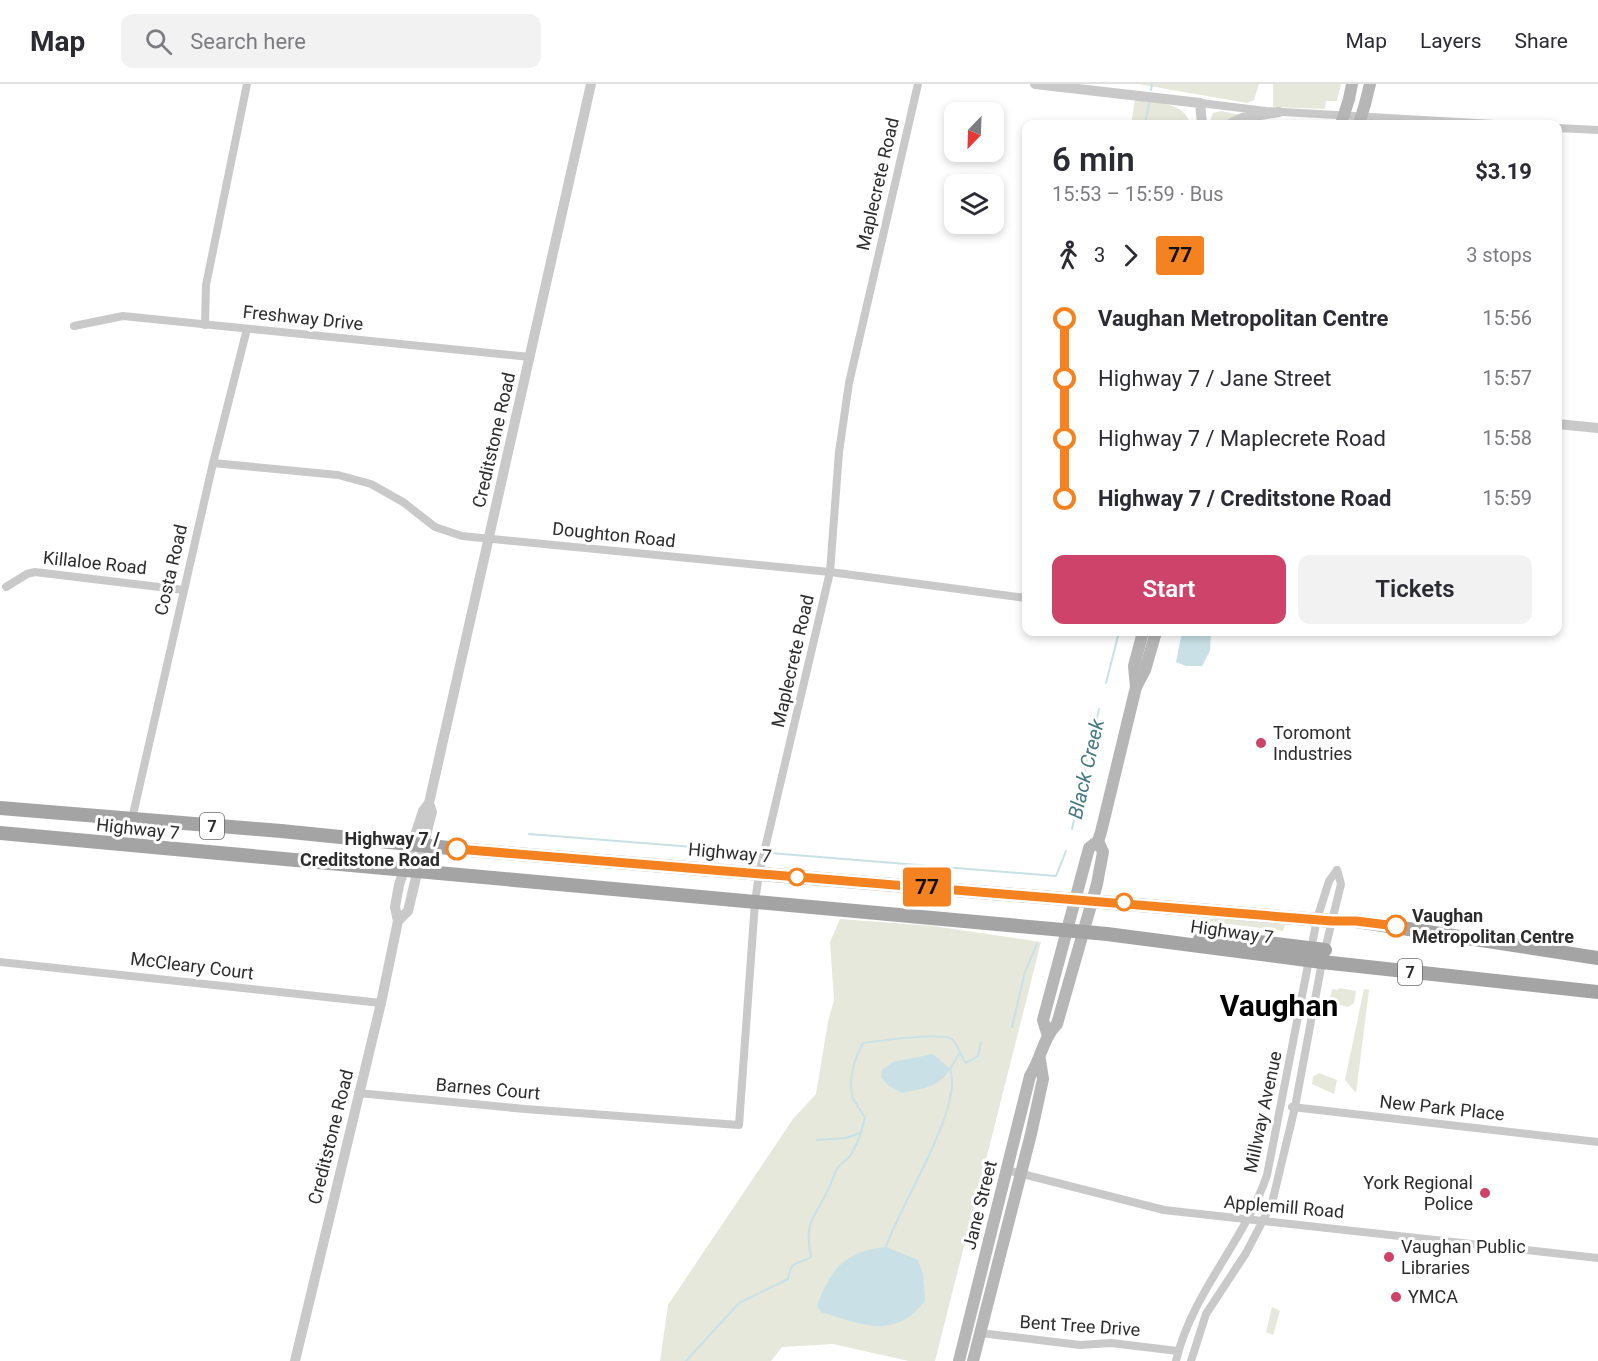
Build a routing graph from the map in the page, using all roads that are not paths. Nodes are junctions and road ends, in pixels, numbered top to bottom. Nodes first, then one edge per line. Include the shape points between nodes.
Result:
1 (247, 84) edge
2 (591, 84) edge
3 (918, 84) edge
4 (1035, 84) edge
5 (1352, 84) edge
6 (1370, 84) edge
7 (1200, 103) junction
8 (1279, 112) junction
9 (1202, 120) edge
10 (1238, 120) edge
11 (1342, 120) edge
12 (1360, 120) edge
13 (1419, 120) edge
14 (1562, 128) edge
15 (1598, 130) edge
16 (205, 325) junction
17 (74, 326) dead end
18 (247, 329) junction
19 (530, 357) junction
20 (1562, 424) edge
21 (1598, 428) edge
22 (213, 463) junction
23 (489, 539) junction
24 (830, 572) junction
25 (6, 586) dead end
26 (184, 590) junction
27 (1022, 597) edge
28 (1142, 636) edge
29 (1155, 636) edge
30 (1136, 687) junction
31 (0, 807) edge
32 (132, 819) junction
33 (0, 833) edge
34 (1098, 840) junction
35 (419, 844) junction
36 (403, 872) junction
37 (417, 873) junction
38 (759, 874) junction
39 (1078, 899) junction
40 (1092, 901) junction
41 (754, 902) junction
42 (1317, 919) junction
43 (398, 921) junction
44 (1332, 921) junction
45 (1069, 932) junction
46 (1084, 933) junction
47 (1316, 955) junction
48 (1598, 958) edge
49 (0, 962) edge
50 (1598, 992) edge
51 (381, 1003) junction
52 (1047, 1033) junction
53 (1040, 1060) junction
54 (358, 1093) junction
55 (1282, 1106) junction
56 (1295, 1107) junction
57 (615, 1116) joint
58 (1598, 1142) edge
59 (1007, 1170) junction
60 (1020, 1174) junction
61 (1248, 1220) junction
62 (1261, 1222) junction
63 (1598, 1258) edge
64 (980, 1333) junction
65 (1178, 1351) junction
66 (295, 1361) edge
67 (959, 1361) edge
68 (973, 1361) edge
69 (1176, 1361) edge
70 (1191, 1361) edge

1 - 16 street via 206,285
2 - 19 street, Creditstone Road
3 - 24 street, Maplecrete Road via 849,383
4 - 7 street
5 - 11 main road, bridge
6 - 12 main road, bridge
7 - 8 street
7 - 9 street
8 - 10 street
8 - 13 street
14 - 15 street
16 - 17 street, Freshway Drive via 123,316
16 - 18 street, Freshway Drive
18 - 19 street, Freshway Drive
18 - 22 street, Costa Road
19 - 23 street, Creditstone Road
20 - 21 street
22 - 23 street, Doughton Road via 359,480 390,494 442,530
22 - 26 street, Costa Road
23 - 24 street, Doughton Road
23 - 35 street, Creditstone Road via 429,803 432,812
24 - 27 street, Doughton Road
24 - 38 street, Maplecrete Road
25 - 26 street, Killaloe Road via 35,572
26 - 32 street, Costa Road
28 - 30 main road, Jane Street via 1134,666
29 - 30 main road, Jane Street
30 - 34 main road, Jane Street
31 - 32 main road, Highway 7 / 7
32 - 35 main road, Highway 7 / 7
33 - 36 main road, Highway 7 / 7
34 - 39 main road, Jane Street via 1089,848
34 - 40 main road, Jane Street via 1103,852
35 - 36 street, Creditstone Road
35 - 37 street, Creditstone Road
35 - 38 main road, Highway 7 / 7
36 - 37 main road, Highway 7 / 7
36 - 43 street, Creditstone Road via 395,907
37 - 41 main road, Highway 7 / 7
37 - 43 street, Creditstone Road via 408,911
38 - 39 main road, Highway 7 / 7
38 - 41 street, Maplecrete Road
39 - 40 main road, Highway 7 / 7
39 - 45 main road, Jane Street
40 - 42 main road, Highway 7 / 7
40 - 46 main road, Jane Street
41 - 45 main road, Highway 7 / 7
41 - 57 street, Maplecrete Road via 739,1125
42 - 44 main road, Highway 7 / 7
42 - 44 street, Millway Avenue via 1329,881 1337,870 1341,884
42 - 47 street, Millway Avenue
43 - 51 street, Creditstone Road
44 - 47 street, Millway Avenue
44 - 48 main road, Highway 7 / 7 via 1436,932
45 - 46 main road, Highway 7 / 7
45 - 52 main road, Jane Street via 1043,1020
46 - 47 main road, Highway 7 / 7
46 - 52 main road, Jane Street via 1057,1024
47 - 50 main road, Highway 7 / 7
47 - 55 street, Millway Avenue
47 - 56 street, Millway Avenue
49 - 51 street, McCleary Court
51 - 54 street, Creditstone Road
52 - 53 main road, Jane Street
53 - 59 main road, Jane Street via 1030,1076
53 - 60 main road, Jane Street via 1043,1079
54 - 57 street, Barnes Court
54 - 66 street, Creditstone Road
55 - 56 street, New Park Place
55 - 61 street, Millway Avenue via 1268,1174
56 - 58 street, New Park Place
56 - 62 street, Millway Avenue via 1272,1203
59 - 60 street, Applemill Road
59 - 67 main road, Jane Street
60 - 61 street, Applemill Road via 1164,1210
60 - 64 main road, Jane Street
61 - 62 street, Applemill Road
61 - 65 street, Millway Avenue via 1197,1302
62 - 63 street, Applemill Road
62 - 70 street, Millway Avenue via 1246,1253 1206,1314
64 - 65 street, Bent Tree Drive
64 - 68 main road, Jane Street
65 - 69 street, Millway Avenue

